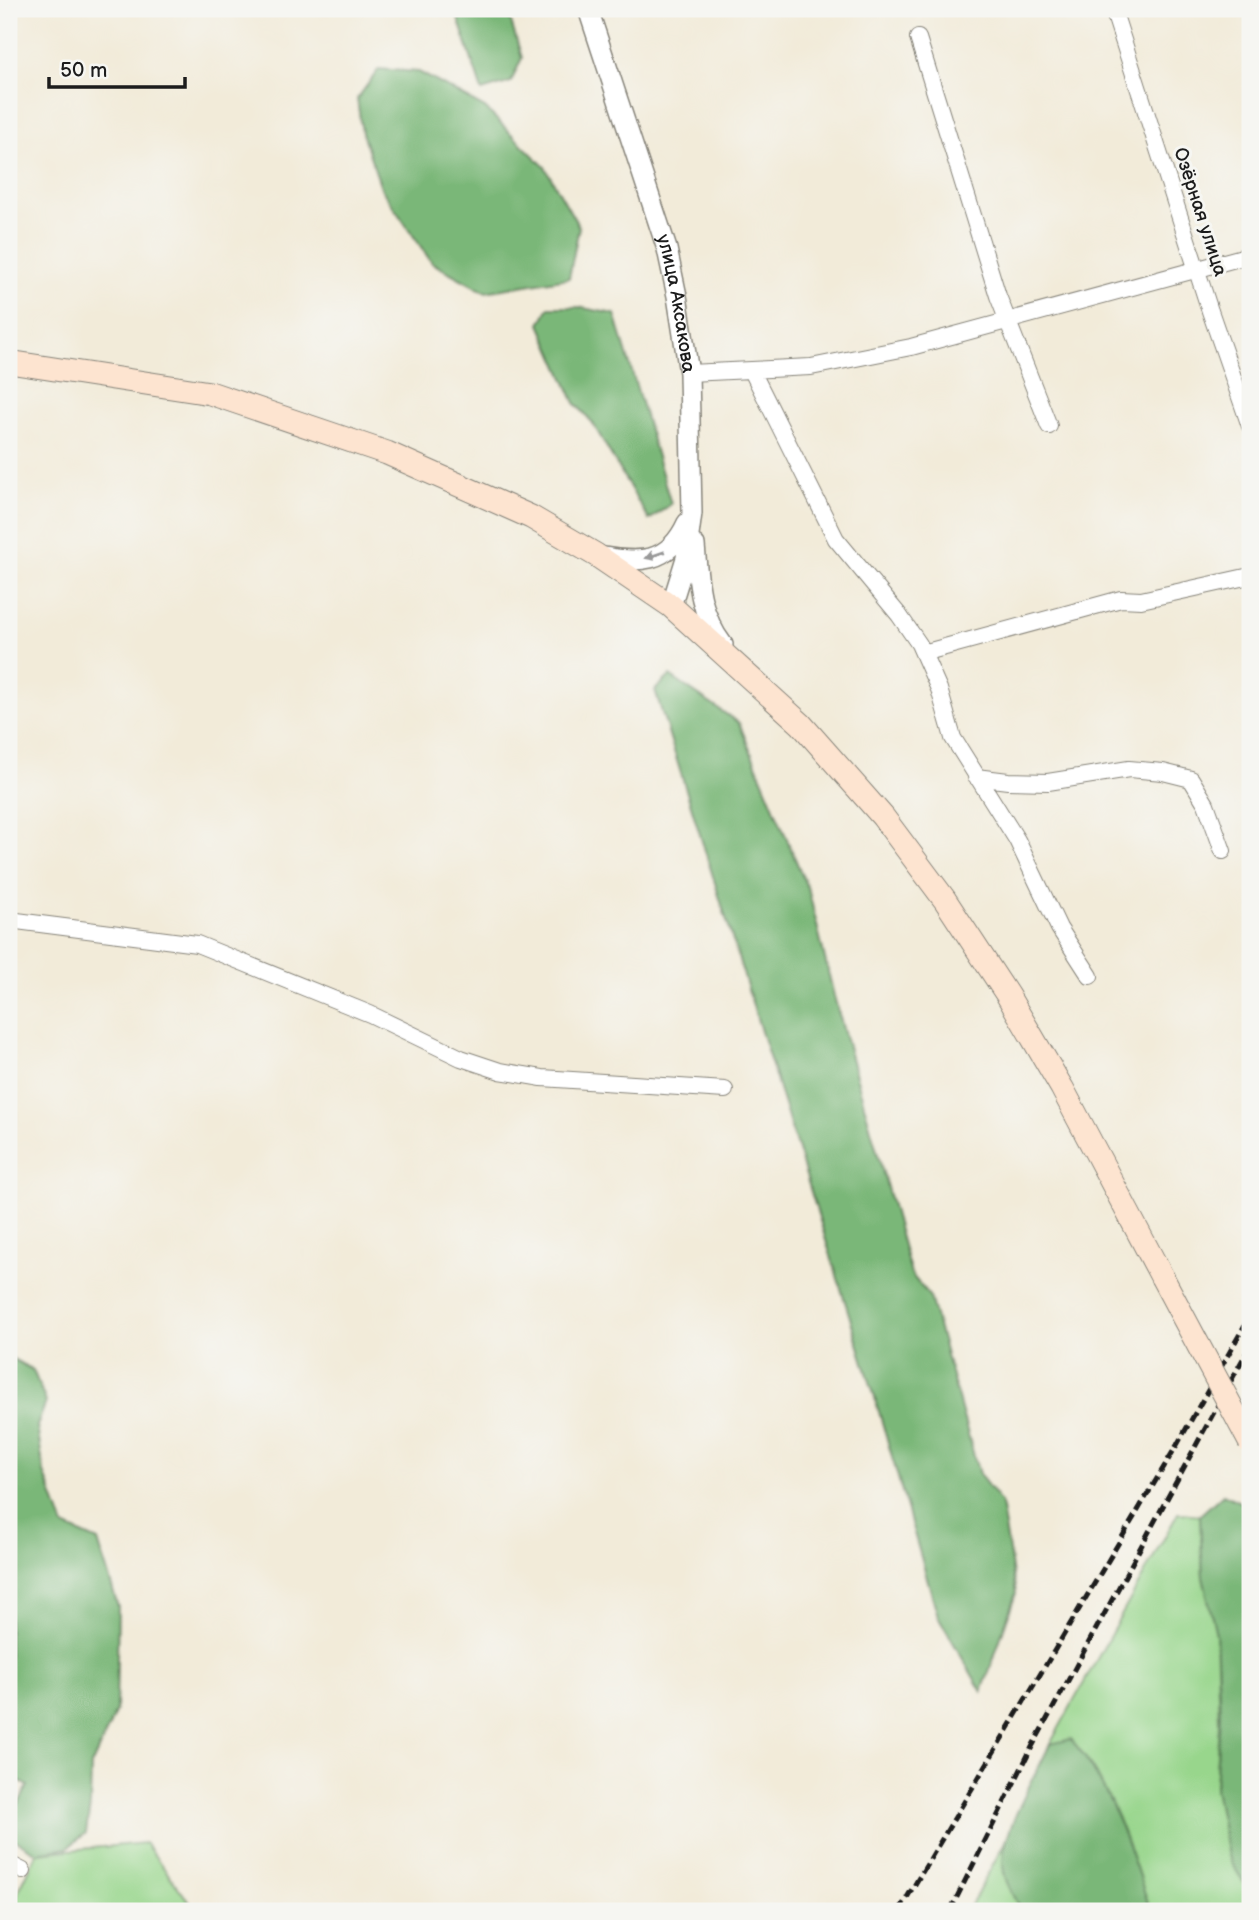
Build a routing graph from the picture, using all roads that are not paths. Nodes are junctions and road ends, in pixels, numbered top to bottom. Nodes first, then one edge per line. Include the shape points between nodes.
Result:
1 (588, 9) edge
2 (1113, 9) edge
3 (918, 38) dead end
4 (1250, 255) edge
5 (1197, 270) junction
6 (1007, 320) junction
7 (9, 362) edge
8 (752, 371) junction
9 (689, 373) junction
10 (1049, 426) dead end
11 (1250, 426) edge
12 (692, 513) junction
13 (596, 555) junction
14 (1250, 576) edge
15 (671, 606) junction
16 (923, 653) junction
17 (737, 664) junction
18 (976, 777) junction
19 (1223, 851) dead end
20 (9, 920) edge
21 (1090, 976) dead end
22 (725, 1090) dead end
23 (1250, 1442) edge

1 - 9 street, улица Аксакова via 667,249
2 - 5 street, Озёрная улица
3 - 6 street
4 - 5 street
5 - 6 street
5 - 11 street, Озёрная улица
6 - 8 street via 911,347 811,367
6 - 10 street
7 - 13 main road via 210,393 387,453 531,517
8 - 9 street
8 - 16 street via 836,539 899,615
9 - 12 street, улица Аксакова
12 -> 13 street via 672,548 657,557 622,560
12 - 15 street, улица Аксакова via 686,558
12 - 17 street via 702,608 712,631
13 - 15 main road
14 - 16 street via 1141,600 1121,599
15 - 17 main road
16 - 18 street via 954,738
17 - 23 main road, bridge via 801,724 883,817 945,900 1062,1088
18 - 19 street via 1048,782 1129,769 1191,779 1206,804
18 - 21 street via 1017,841 1059,929
20 - 22 street via 197,944 500,1071

